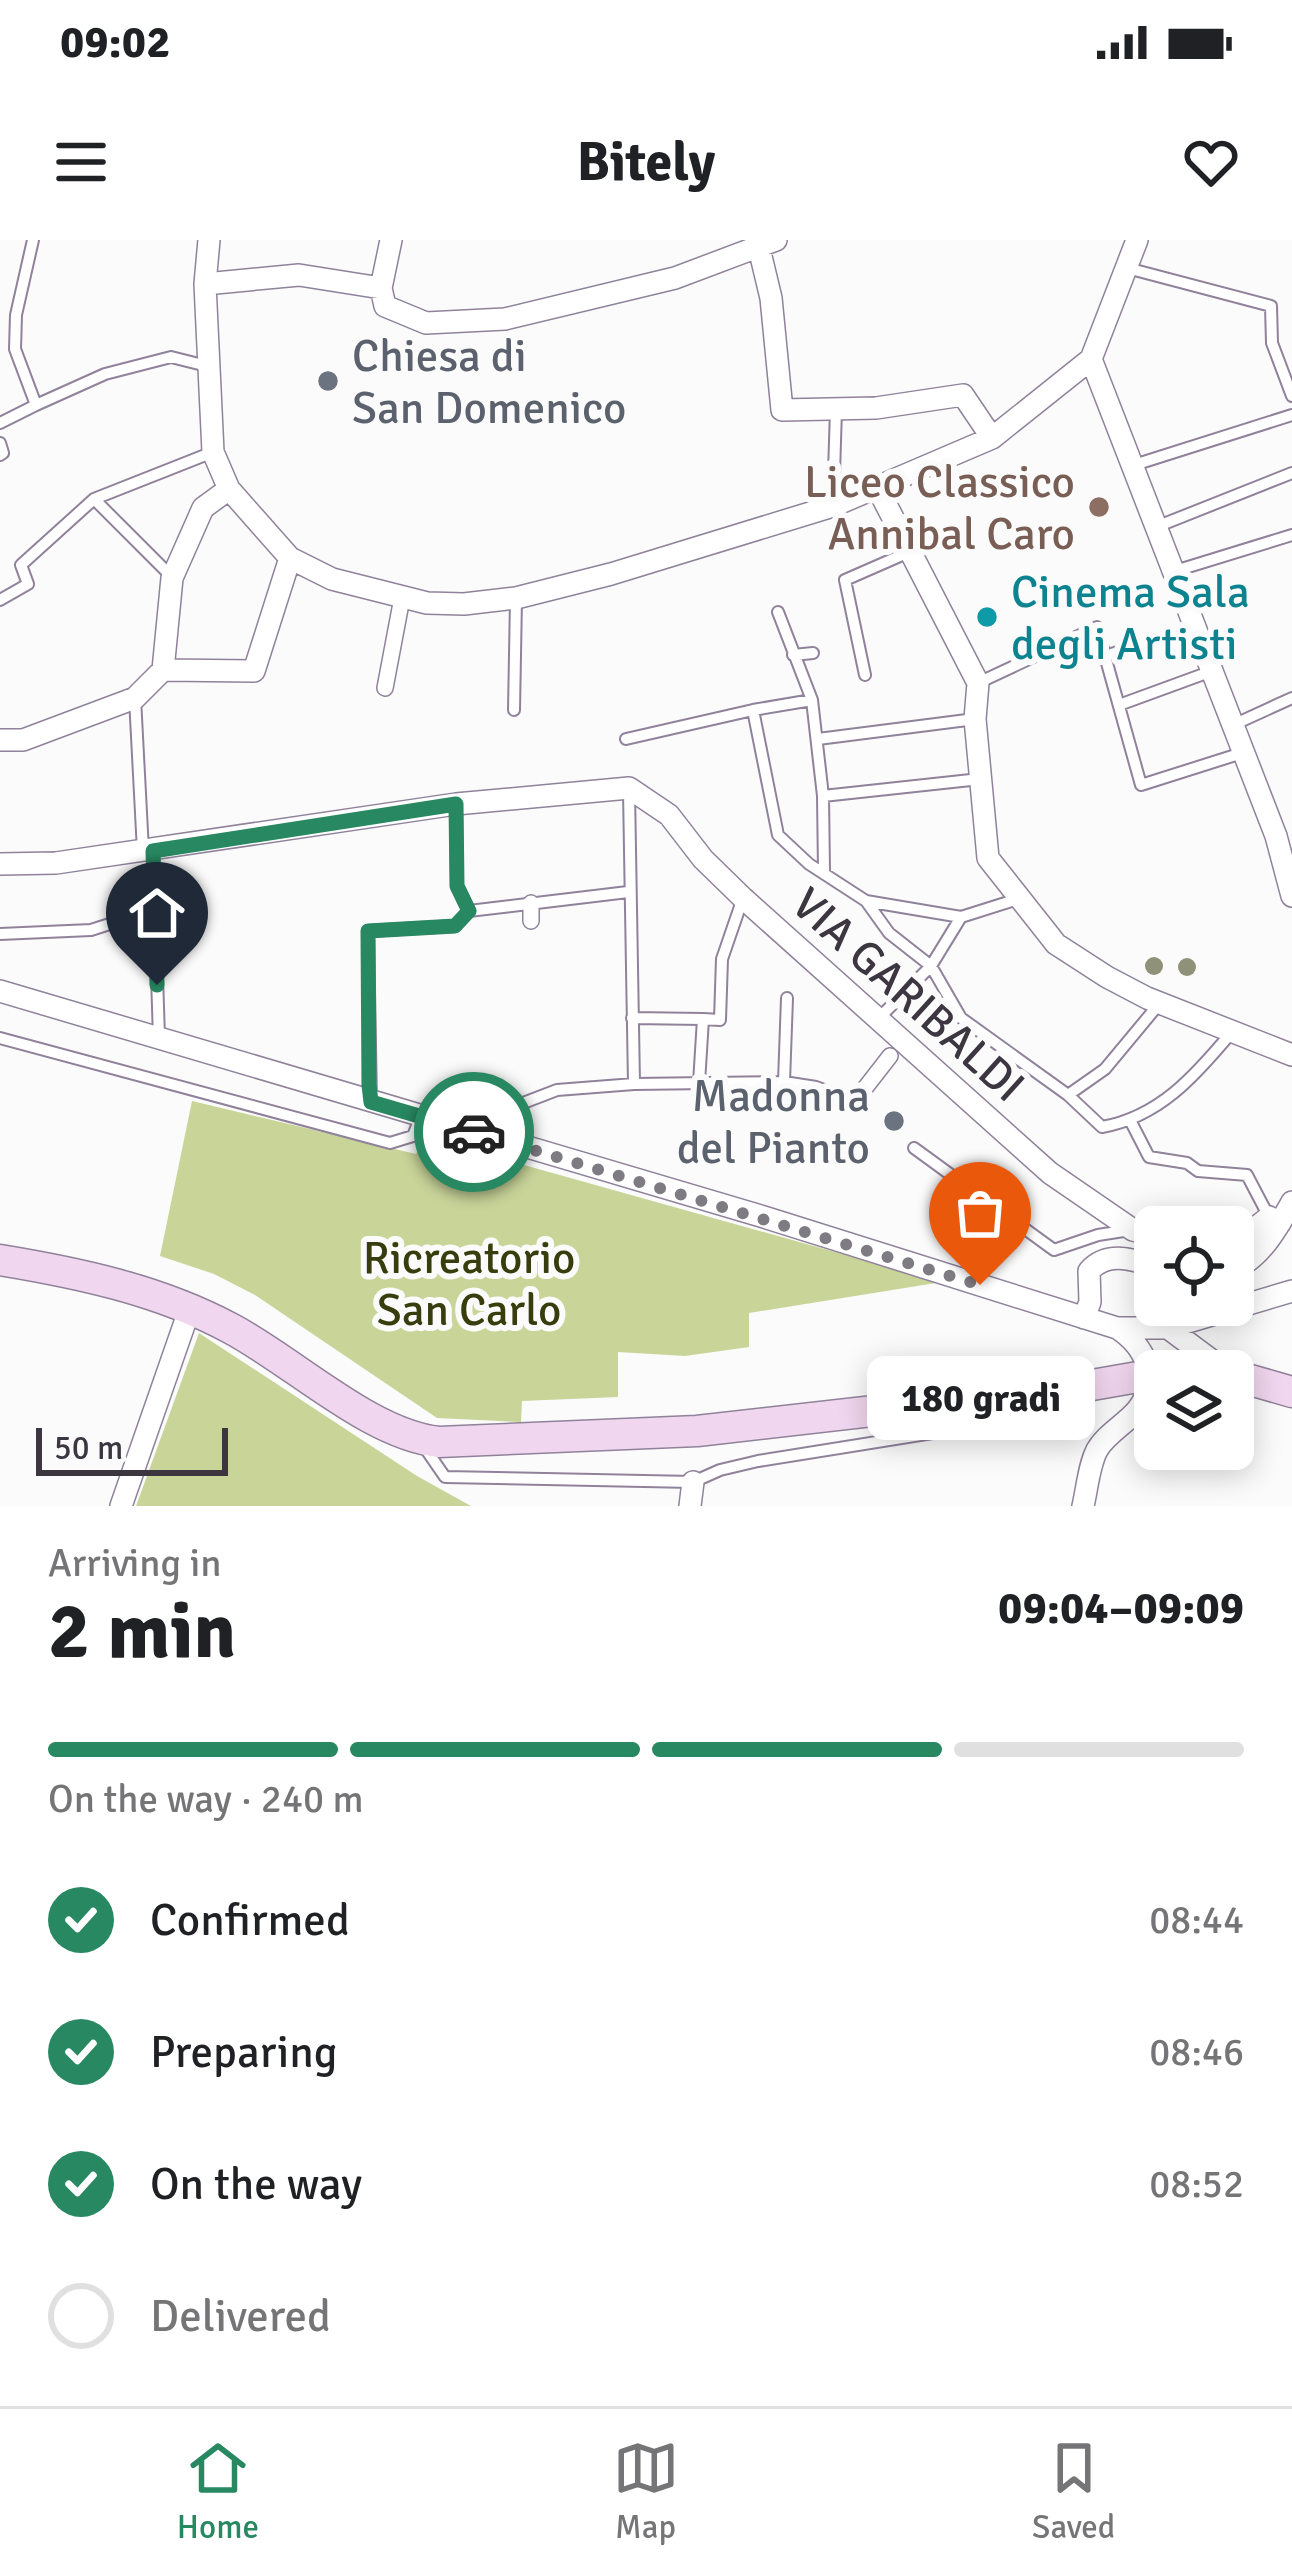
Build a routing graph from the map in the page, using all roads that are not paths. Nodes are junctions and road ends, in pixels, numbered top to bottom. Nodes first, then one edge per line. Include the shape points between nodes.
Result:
1 (33, 240) edge
2 (208, 240) edge
3 (391, 240) edge
4 (1137, 240) edge
5 (767, 244) edge
6 (1126, 268) junction
7 (205, 284) junction
8 (381, 288) junction
9 (1090, 359) junction
10 (207, 366) junction
11 (1292, 396) edge
12 (36, 405) junction
13 (836, 409) junction
14 (1292, 415) edge
15 (0, 424) edge
16 (992, 438) junction
17 (0, 442) edge
18 (213, 452) junction
19 (0, 455) edge
20 (1134, 465) junction
21 (1292, 473) edge
22 (877, 488) junction
23 (229, 489) junction
24 (94, 499) junction
25 (832, 506) junction
26 (1154, 528) junction
27 (1292, 535) edge
28 (909, 552) junction
29 (290, 558) junction
30 (1172, 572) junction
31 (172, 578) junction
32 (402, 598) junction
33 (516, 598) junction
34 (0, 600) edge
35 (778, 612) dead end
36 (1196, 628) junction
37 (813, 653) dead end
38 (793, 655) junction
39 (1105, 656) junction
40 (163, 670) junction
41 (1212, 671) junction
42 (865, 676) dead end
43 (978, 683) junction
44 (385, 688) dead end
45 (135, 698) junction
46 (1292, 698) edge
47 (812, 700) junction
48 (1120, 705) junction
49 (514, 710) dead end
50 (753, 710) junction
51 (974, 719) junction
52 (1233, 725) junction
53 (626, 739) dead end
54 (818, 739) junction
55 (0, 740) edge
56 (1241, 753) junction
57 (980, 779) junction
58 (629, 788) junction
59 (823, 796) junction
60 (456, 804) junction
61 (1284, 832) edge
62 (148, 851) junction
63 (0, 864) edge
64 (824, 872) junction
65 (628, 892) junction
66 (1292, 896) edge
67 (743, 898) junction
68 (1018, 899) junction
69 (866, 901) junction
70 (531, 903) junction
71 (156, 909) junction
72 (469, 911) junction
73 (961, 917) junction
74 (531, 921) dead end
75 (0, 934) edge
76 (931, 966) junction
77 (0, 991) edge
78 (787, 998) dead end
79 (1161, 1002) junction
80 (632, 1018) junction
81 (703, 1018) junction
82 (878, 1019) junction
83 (1234, 1031) junction
84 (0, 1038) edge
85 (159, 1038) junction
86 (1292, 1055) edge
87 (890, 1056) dead end
88 (784, 1082) junction
89 (699, 1083) junction
90 (634, 1084) junction
91 (1067, 1095) junction
92 (855, 1101) joint
93 (371, 1102) junction
94 (420, 1118) junction
95 (1131, 1122) junction
96 (456, 1127) junction
97 (914, 1148) dead end
98 (1292, 1202) edge
99 (1275, 1220) junction
100 (1134, 1227) edge
101 (1134, 1233) edge
102 (1254, 1233) edge
103 (1254, 1250) edge
104 (0, 1260) edge
105 (1134, 1262) edge
106 (1292, 1291) edge
107 (190, 1308) junction
108 (1084, 1318) junction
109 (1117, 1328) junction
110 (1168, 1328) junction
111 (1142, 1350) edge
112 (1198, 1350) edge
113 (1134, 1378) edge
114 (1254, 1381) edge
115 (1075, 1388) junction
116 (1292, 1392) edge
117 (1134, 1413) edge
118 (420, 1440) junction
119 (693, 1482) junction
120 (121, 1506) edge
121 (690, 1506) edge
122 (1083, 1506) edge

1 - 12 lane via 15,349
2 - 7 street
3 - 8 street
4 - 6 street
5 - 8 street via 675,278 480,323 426,323 385,306
5 - 13 street via 782,410
6 - 9 street
6 - 11 lane via 1271,306 1272,343
7 - 8 street via 299,274
7 - 10 street
9 - 16 street
9 - 20 street
10 - 12 lane via 171,358 105,374
10 - 18 street
12 - 15 lane
13 - 16 street via 963,394
13 - 25 lane
14 - 20 lane
16 - 22 street
17 - 19 lane
18 - 23 street
18 - 24 lane
20 - 26 street
21 - 26 lane
22 - 25 street
22 - 28 street
23 - 29 street
23 - 31 street via 202,508
24 - 31 lane
24 - 34 lane via 21,565 28,584
25 - 33 street
26 - 30 street
27 - 30 lane
28 - 42 lane via 845,580
28 - 43 street
29 - 32 street
29 - 40 street via 254,671
30 - 36 street
31 - 40 street
32 - 33 street
32 - 44 street
33 - 49 lane
35 - 38 lane
36 - 39 lane
36 - 41 street
37 - 38 lane
38 - 47 lane
39 - 43 lane via 1097,628
39 - 48 lane
40 - 45 street
41 - 48 lane
41 - 52 street
43 - 51 street
45 - 55 street via 23,740
45 - 62 lane
46 - 52 lane
47 - 50 lane
47 - 54 lane
48 - 56 lane via 1141,785
50 - 53 lane
50 - 64 lane via 778,836
51 - 54 lane
51 - 57 street
52 - 56 street
54 - 59 lane
56 - 61 street
57 - 59 lane
57 - 68 street via 988,858
58 - 60 street
58 - 65 lane
58 - 67 street, VIA GARIBALDI via 669,815
59 - 64 lane
60 - 62 street
60 - 72 lane via 457,886
61 - 66 street
62 - 63 street
62 - 71 lane
64 - 69 lane
65 - 70 lane
65 - 80 lane
67 - 81 lane via 722,959 720,1020
67 - 82 street, VIA GARIBALDI
68 - 73 lane
68 - 79 street via 1056,944
69 - 73 lane
69 - 76 lane via 889,934
70 - 72 lane
70 - 74 street
71 - 75 lane via 92,930
71 - 85 lane
72 - 93 lane via 455,926 368,931
73 - 76 lane
76 - 82 lane
76 - 91 lane via 961,1018
77 - 85 street
78 - 88 lane
79 - 83 street
79 - 91 lane via 1106,1069
80 - 81 lane
80 - 90 lane
81 - 89 lane
82 - 100 street, VIA GARIBALDI via 1050,1173
83 - 86 street
83 - 95 lane via 1168,1099
84 - 94 lane via 390,1143 413,1136
85 - 93 street
87 - 92 street
88 - 89 lane
88 - 92 lane
89 - 90 lane
90 - 96 lane via 557,1090
91 - 95 lane via 1102,1127
93 - 94 street
94 - 96 street
95 - 99 lane via 1149,1157 1247,1175
96 - 108 street
97 - 101 lane via 1054,1250
98 - 99 street
99 - 102 street
99 - 103 street
104 - 107 main road
105 - 108 street via 1099,1260 1089,1271
106 - 110 street
107 - 118 main road
107 - 120 street
108 - 109 street
109 - 110 street
109 - 111 street
110 - 112 street
113 - 115 main road
114 - 116 main road
115 - 118 main road via 697,1431
115 - 119 lane via 1033,1417 758,1461
117 - 122 street via 1097,1450
118 - 119 lane via 445,1477
119 - 121 street

